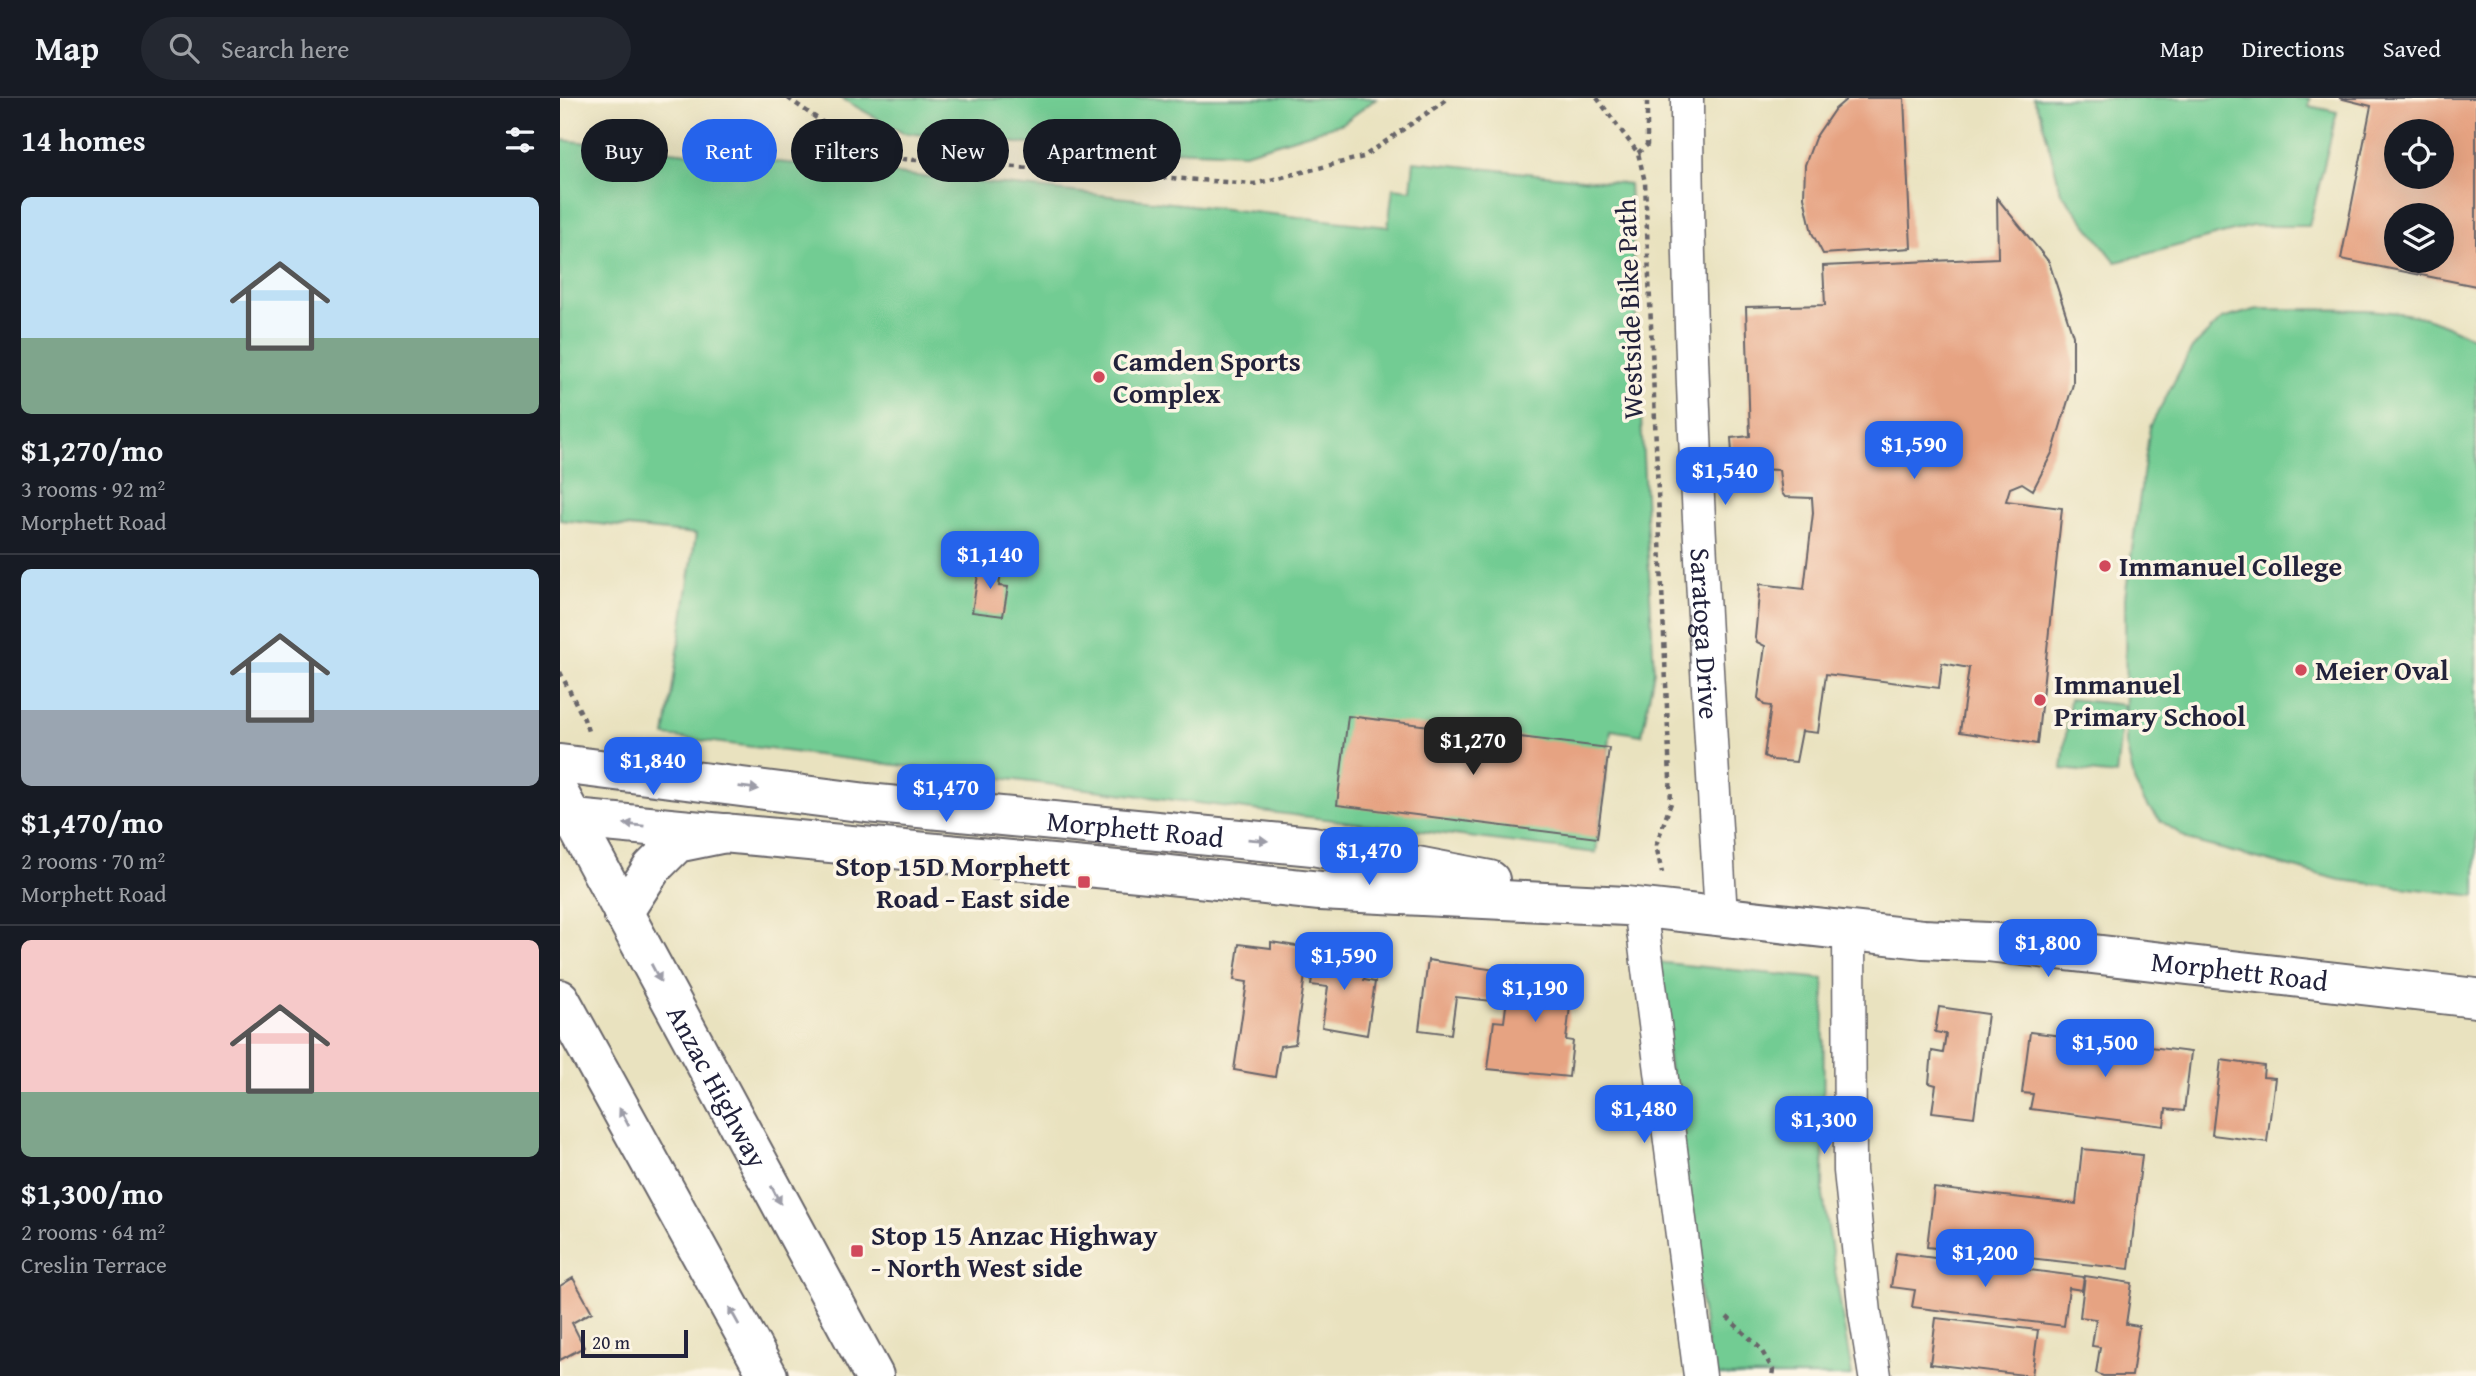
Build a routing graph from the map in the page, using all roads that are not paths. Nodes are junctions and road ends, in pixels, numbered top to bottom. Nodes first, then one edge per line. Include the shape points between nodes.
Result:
1 (1687, 98) edge
2 (560, 764) edge
3 (567, 807) edge
4 (726, 833) junction
5 (1633, 906) junction
6 (623, 913) junction
7 (1721, 917) junction
8 (1849, 930) junction
9 (2476, 998) edge
10 (560, 999) edge
11 (768, 1376) edge
12 (874, 1376) edge
13 (1700, 1376) edge
14 (1875, 1376) edge

1 - 7 street, Saratoga Drive via 1688,257
2 -> 5 main road, Morphett Road via 867,803 1313,846
4 -> 3 main road, Morphett Road
3 - 6 main road, Anzac Highway
4 - 5 main road, Morphett Road via 1320,891
4 - 6 main road via 677,843 652,868
5 - 7 main road, Morphett Road
5 - 13 street
6 -> 12 main road, Anzac Highway
7 - 8 main road, Morphett Road
8 - 9 main road, Morphett Road
8 - 14 street via 1850,1171
11 -> 10 main road

